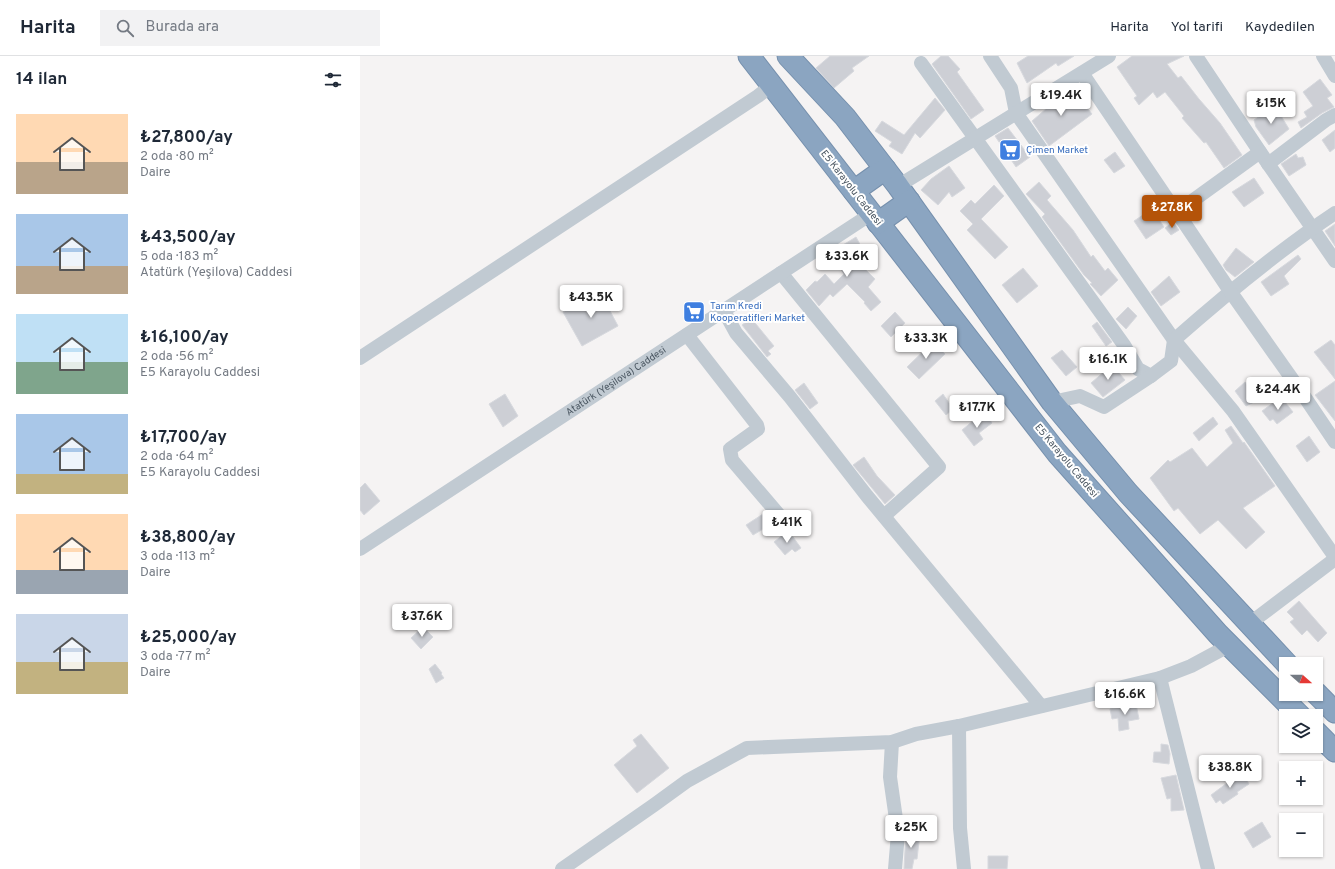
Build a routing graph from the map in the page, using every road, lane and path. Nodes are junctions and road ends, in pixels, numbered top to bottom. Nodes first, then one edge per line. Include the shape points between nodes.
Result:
1 (749, 56) edge
2 (788, 56) edge
3 (990, 56) edge
4 (1109, 56) edge
5 (1196, 56) edge
6 (1323, 56) edge
7 (922, 62) dead end
8 (1082, 73) junction
9 (1335, 76) edge
10 (772, 85) junction
11 (1016, 113) junction
12 (1335, 115) edge
13 (976, 138) junction
14 (1260, 152) junction
15 (1268, 164) junction
16 (885, 169) junction
17 (854, 191) junction
18 (903, 193) junction
19 (1177, 212) junction
20 (1335, 213) edge
21 (875, 218) junction
22 (1313, 228) junction
23 (1335, 261) edge
24 (781, 273) junction
25 (1230, 291) junction
26 (724, 310) junction
27 (687, 335) junction
28 (1174, 340) junction
29 (360, 358) edge
30 (1151, 376) junction
31 (1052, 402) junction
32 (1335, 442) edge
33 (884, 516) junction
34 (791, 529) dead end
35 (360, 549) edge
36 (1335, 558) edge
37 (1249, 624) junction
38 (1230, 645) junction
39 (1280, 657) edge
40 (1160, 678) junction
41 (1323, 700) edge
42 (1041, 706) junction
43 (1293, 709) edge
44 (1335, 712) edge
45 (959, 726) junction
46 (1323, 739) edge
47 (892, 742) junction
48 (1335, 751) edge
49 (562, 869) edge
50 (895, 869) edge
51 (964, 869) edge
52 (1208, 869) edge

1 - 10 highway, E5 Karayolu Caddesi
2 - 16 highway via 845,118
3 - 11 street via 1011,88
4 - 8 street
5 - 14 street
6 - 9 street
7 - 13 street
8 - 11 street
8 - 19 street
10 - 17 highway, E5 Karayolu Caddesi
10 - 29 street
11 - 13 street
11 - 28 street
12 - 15 street
13 - 18 street
13 - 30 street via 1124,345 1138,369
14 - 15 street
14 - 19 street
15 - 22 street
16 - 17 highway
16 - 18 highway
17 - 21 highway, E5 Karayolu Caddesi
18 - 21 highway
18 - 31 highway
19 - 25 street
20 - 22 street
21 - 24 street, Atatürk (Yeşilova) Caddesi
21 - 38 highway, E5 Karayolu Caddesi via 1057,453
22 - 23 street
22 - 25 street
24 - 26 street, Atatürk (Yeşilova) Caddesi
24 - 33 street via 939,467
25 - 28 street
25 - 32 street
26 - 27 street, Atatürk (Yeşilova) Caddesi
26 - 33 street via 736,333
27 - 34 street via 757,425 758,429 730,449 732,460
27 - 35 street, Atatürk (Yeşilova) Caddesi
28 - 30 street via 1171,361
28 - 36 street via 1233,411
30 - 31 street via 1104,407 1080,396
31 - 37 highway via 1128,493
33 - 42 street
36 - 37 street
37 - 39 highway
38 - 40 street via 1191,666
38 - 43 highway, E5 Karayolu Caddesi
40 - 42 street
40 - 52 street
41 - 44 highway
42 - 45 street
45 - 47 street via 916,734
45 - 51 street via 960,828
46 - 48 highway
47 - 49 street via 747,748 687,781
47 - 50 street via 890,778 898,833

